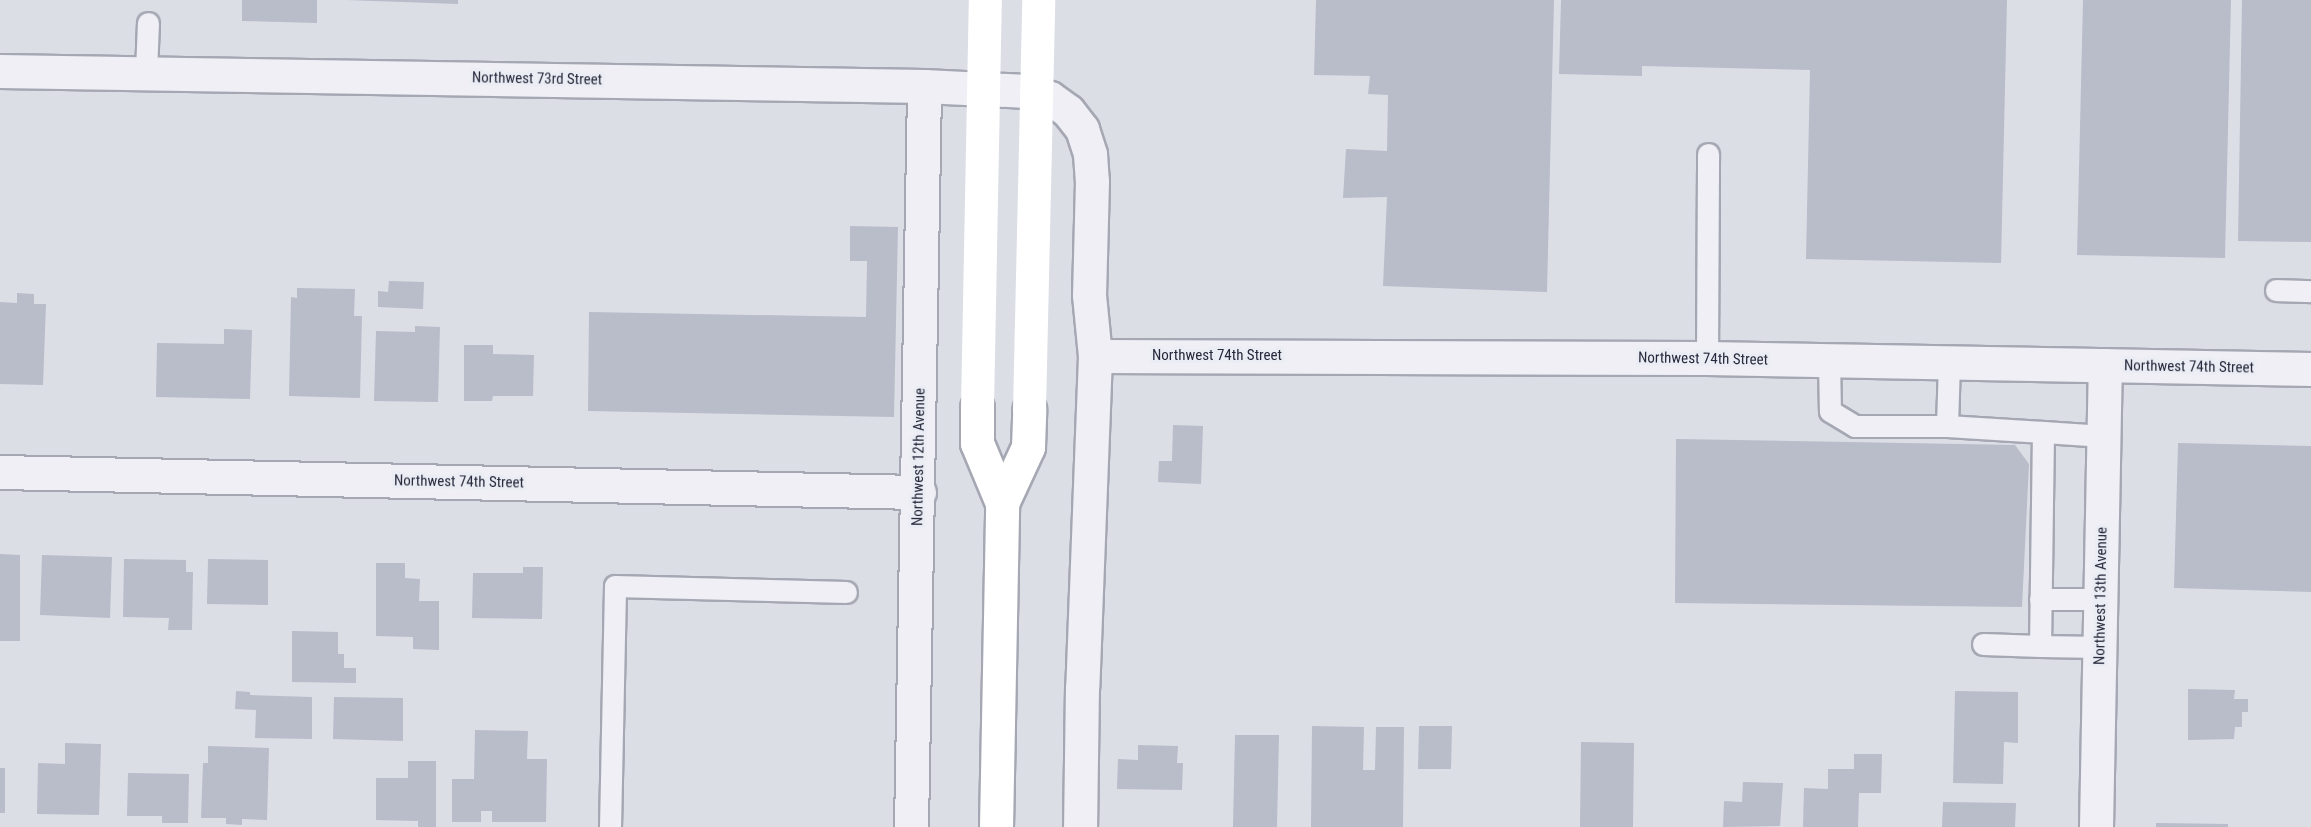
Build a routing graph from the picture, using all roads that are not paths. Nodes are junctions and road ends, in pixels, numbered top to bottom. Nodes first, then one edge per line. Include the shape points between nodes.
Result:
1 (985, 0) edge
2 (1038, 0) edge
3 (148, 23) dead end
4 (0, 71) edge
5 (146, 72) junction
6 (924, 86) junction
7 (1708, 154) dead end
8 (2276, 290) dead end
9 (2311, 291) edge
10 (1095, 356) junction
11 (1707, 358) junction
12 (1829, 361) junction
13 (1949, 363) junction
14 (2104, 365) junction
15 (2311, 369) edge
16 (1947, 426) junction
17 (2043, 432) junction
18 (2104, 436) junction
19 (0, 472) edge
20 (919, 492) junction
21 (1002, 503) junction
22 (846, 592) dead end
23 (2040, 599) junction
24 (2100, 599) junction
25 (1983, 644) dead end
26 (2040, 646) junction
27 (2100, 647) junction
28 (610, 827) edge
29 (911, 827) edge
30 (996, 827) edge
31 (1080, 827) edge
32 (2096, 827) edge

1 - 21 main road, bridge via 977,443
2 - 21 main road, bridge via 1028,447
3 - 5 lane
4 - 5 street, Northwest 73rd Street
5 - 6 street, Northwest 73rd Street
6 - 10 street, Northwest 73rd Street via 1027,91 1050,98 1068,111 1082,129 1090,154 1092,182 1089,295
6 - 20 street, Northwest 12th Avenue
7 - 11 lane
8 - 9 lane
10 - 11 street, Northwest 74th Street
10 - 31 street
11 - 12 street, Northwest 74th Street
12 - 13 street, Northwest 74th Street
12 - 16 lane via 1830,411 1847,423
13 - 14 street, Northwest 74th Street
13 - 16 lane
14 - 15 street, Northwest 74th Street
14 - 18 street, Northwest 13th Avenue
16 - 17 lane
17 - 18 lane
17 - 23 lane
18 - 24 street, Northwest 13th Avenue
19 - 20 street, Northwest 74th Street
20 - 29 street, Northwest 12th Avenue
21 - 30 main road
22 - 28 lane via 615,586
23 - 24 lane
23 - 26 lane
24 - 27 street, Northwest 13th Avenue
25 - 26 lane
26 - 27 lane
27 - 32 street, Northwest 13th Avenue

